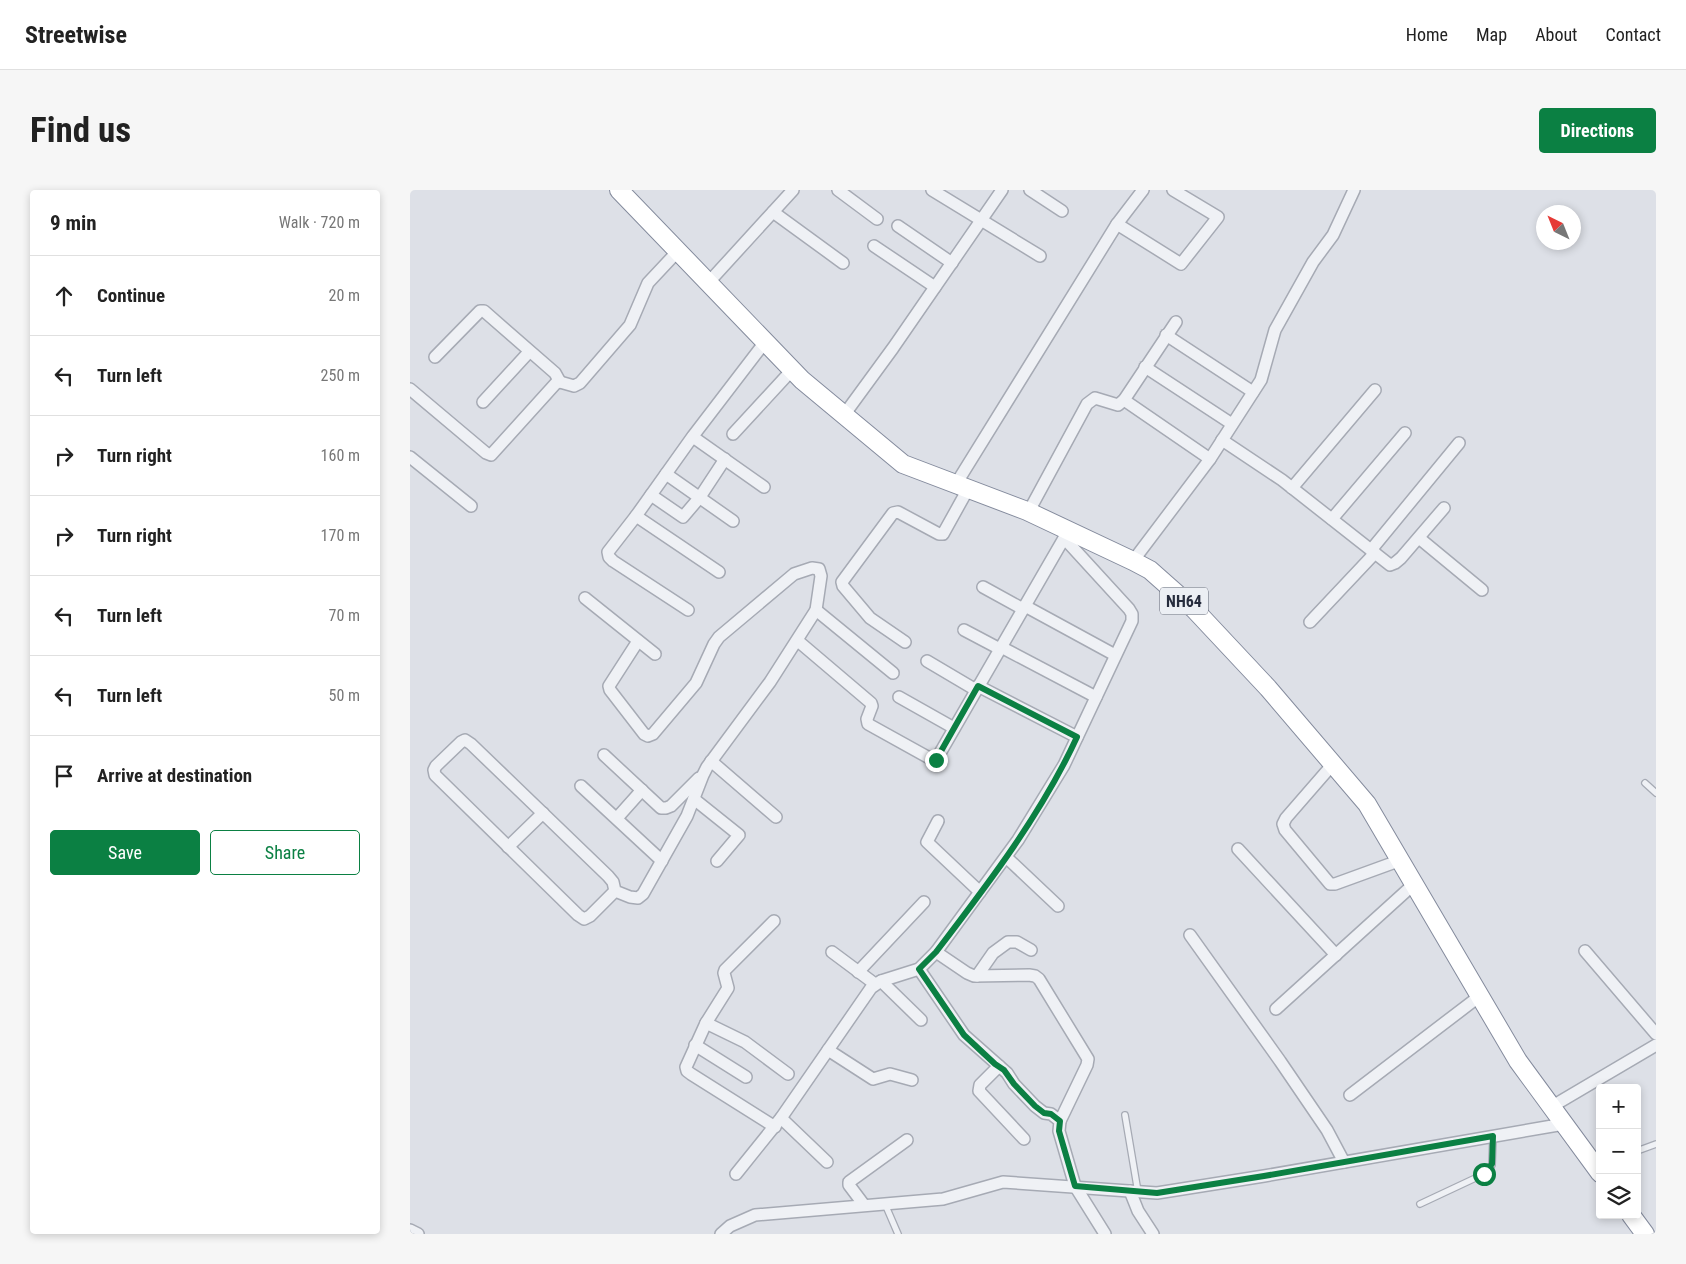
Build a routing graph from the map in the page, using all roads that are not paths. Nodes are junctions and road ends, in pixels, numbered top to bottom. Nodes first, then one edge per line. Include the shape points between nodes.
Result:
1 (619, 190) edge
2 (793, 190) edge
3 (838, 190) edge
4 (932, 190) edge
5 (1002, 190) edge
6 (1030, 190) edge
7 (1143, 190) edge
8 (1173, 190) edge
9 (1354, 190) edge
10 (1062, 211) dead end
11 (773, 212) junction
12 (877, 219) dead end
13 (982, 220) junction
14 (1117, 224) junction
15 (898, 226) dead end
16 (874, 246) dead end
17 (678, 251) junction
18 (1040, 256) dead end
19 (843, 263) dead end
20 (952, 263) junction
21 (708, 284) junction
22 (936, 287) junction
23 (1176, 322) dead end
24 (1166, 335) junction
25 (765, 342) junction
26 (529, 352) junction
27 (435, 357) dead end
28 (1145, 367) junction
29 (792, 370) junction
30 (560, 382) junction
31 (410, 389) edge
32 (1376, 390) dead end
33 (1253, 392) junction
34 (1124, 400) junction
35 (483, 402) dead end
36 (844, 415) junction
37 (1232, 424) junction
38 (1405, 433) dead end
39 (734, 434) dead end
40 (692, 437) junction
41 (1222, 440) junction
42 (1459, 443) dead end
43 (410, 457) edge
44 (725, 459) junction
45 (1210, 459) junction
46 (666, 474) junction
47 (962, 486) junction
48 (764, 487) dead end
49 (1292, 488) junction
50 (651, 495) junction
51 (700, 497) junction
52 (471, 506) dead end
53 (1444, 508) dead end
54 (1029, 511) junction
55 (636, 516) junction
56 (1332, 519) junction
57 (733, 521) dead end
58 (1066, 534) junction
59 (1419, 538) junction
60 (1373, 552) junction
61 (1133, 561) junction
62 (719, 572) dead end
63 (983, 587) dead end
64 (1482, 590) dead end
65 (585, 598) dead end
66 (1024, 607) junction
67 (688, 610) dead end
68 (816, 610) junction
69 (1310, 622) dead end
70 (964, 630) dead end
71 (798, 641) junction
72 (638, 642) junction
73 (904, 642) dead end
74 (1000, 648) junction
75 (655, 654) dead end
76 (1115, 655) junction
77 (927, 661) dead end
78 (893, 673) dead end
79 (977, 688) junction
80 (899, 696) dead end
81 (1096, 697) junction
82 (954, 728) junction
83 (1077, 737) junction
84 (604, 755) dead end
85 (711, 761) junction
86 (1333, 764) junction
87 (702, 775) junction
88 (1645, 784) dead end
89 (581, 786) dead end
90 (642, 790) junction
91 (1656, 793) edge
92 (694, 799) junction
93 (543, 813) junction
94 (776, 817) dead end
95 (617, 818) junction
96 (938, 821) dead end
97 (508, 847) junction
98 (1238, 849) dead end
99 (1006, 857) junction
100 (1401, 860) junction
101 (662, 861) junction
102 (717, 861) dead end
103 (1414, 884) junction
104 (615, 891) junction
105 (980, 892) junction
106 (924, 902) dead end
107 (1058, 906) dead end
108 (774, 921) dead end
109 (1190, 935) dead end
110 (1031, 950) dead end
111 (1585, 951) dead end
112 (832, 952) dead end
113 (936, 952) junction
114 (1336, 955) junction
115 (919, 969) junction
116 (858, 972) junction
117 (977, 976) junction
118 (878, 983) junction
119 (1481, 995) junction
120 (1276, 1009) dead end
121 (922, 1020) dead end
122 (706, 1023) junction
123 (1656, 1034) edge
124 (695, 1045) junction
125 (1656, 1045) edge
126 (828, 1050) junction
127 (999, 1066) junction
128 (788, 1074) dead end
129 (746, 1077) dead end
130 (912, 1080) dead end
131 (1350, 1095) dead end
132 (1551, 1107) junction
133 (1125, 1115) dead end
134 (1060, 1121) junction
135 (778, 1122) junction
136 (1564, 1124) junction
137 (1493, 1136) junction
138 (1024, 1139) dead end
139 (907, 1140) dead end
140 (1656, 1144) edge
141 (1641, 1150) edge
142 (827, 1162) dead end
143 (1344, 1162) junction
144 (1596, 1165) edge
145 (736, 1174) dead end
146 (1075, 1186) junction
147 (1134, 1192) junction
148 (885, 1204) junction
149 (1420, 1204) dead end
150 (864, 1205) junction
151 (1634, 1219) edge
152 (410, 1230) edge
153 (418, 1234) edge
154 (721, 1234) edge
155 (898, 1234) edge
156 (1104, 1234) edge
157 (1153, 1234) edge
158 (1645, 1234) edge

1 - 17 highway, NH64
2 - 11 street
3 - 12 street
4 - 13 street
5 - 13 street
6 - 10 street
7 - 14 street
8 - 14 street via 1218,218 1181,264
9 - 33 street via 1334,235 1313,262 1275,330 1264,372
11 - 19 street
11 - 21 street
13 - 18 street
13 - 20 street
14 - 47 street
15 - 20 street
16 - 22 street
17 - 21 highway, NH64
17 - 30 street via 648,283 630,325 580,383 574,386
20 - 22 street
21 - 25 highway, NH64
22 - 36 street
23 - 24 street
24 - 28 street
24 - 33 street
25 - 29 highway, NH64
25 - 40 street
26 - 27 street via 484,310
26 - 30 street via 555,373
26 - 35 street
28 - 34 street
28 - 37 street
29 - 36 highway, NH64
29 - 39 street
30 - 31 street via 553,385 491,455
32 - 49 street
33 - 37 street
34 - 45 street
34 - 54 street via 1118,405 1095,398 1087,404
36 - 47 highway, NH64 via 903,464
37 - 41 street
38 - 56 street
40 - 44 street
40 - 46 street
41 - 45 street
41 - 49 street
42 - 60 street
43 - 52 street
44 - 48 street
44 - 51 street
45 - 61 street
46 - 50 street
46 - 51 street
47 - 54 highway, NH64
47 - 73 street via 943,534 898,512 893,513 842,582 866,614
49 - 56 street
50 - 51 street via 683,517
50 - 55 street
51 - 57 street
53 - 59 street
54 - 58 highway, NH64
55 - 62 street
55 - 67 street via 608,552 609,557
56 - 60 street
58 - 61 highway, NH64
58 - 66 street
58 - 76 street via 1132,614
59 - 60 street via 1390,565
59 - 64 street
60 - 69 street
61 - 86 highway, NH64 via 1150,570 1194,609
63 - 66 street
65 - 72 street
66 - 74 street
66 - 76 street
68 - 71 street
68 - 72 street via 821,576 819,569 802,570 719,637 696,683 648,736 609,686
68 - 78 street
70 - 74 street
71 - 82 street via 871,703 866,719 868,724 933,760 936,760
71 - 85 street
72 - 75 street
74 - 79 street
74 - 81 street
76 - 81 street
77 - 79 street
79 - 82 street
79 - 83 street
80 - 82 street
81 - 83 street
83 - 99 street via 1059,774
84 - 90 street
85 - 87 street
85 - 94 street
86 - 100 highway, NH64 via 1367,804
86 - 100 street via 1286,818 1285,830 1330,884
87 - 90 street via 666,808 661,808
87 - 92 street
88 - 91 lane
89 - 95 street
90 - 95 street
92 - 101 street
92 - 102 street via 739,835
93 - 97 street
93 - 97 street via 465,740 436,766 435,774
93 - 104 street via 608,876
95 - 101 street
96 - 105 street via 927,842
97 - 104 street via 584,919
98 - 114 street
99 - 105 street
99 - 107 street
100 - 103 highway, NH64
101 - 104 street via 638,898
103 - 114 street
103 - 119 highway, NH64
105 - 113 street
106 - 116 street
108 - 122 street via 725,970 728,988
109 - 143 street via 1327,1130
110 - 117 street via 1017,942 1008,942 993,953
111 - 123 street
112 - 116 street
113 - 115 street
113 - 117 street
114 - 120 street
115 - 118 street
115 - 127 street via 960,1030
116 - 118 street
117 - 134 street via 1035,976 1086,1054 1087,1065
118 - 121 street
118 - 126 street
119 - 131 street
119 - 132 highway, NH64 via 1518,1061
122 - 124 street
122 - 128 street via 745,1042
124 - 129 street
124 - 135 street via 687,1071
125 - 132 street
126 - 130 street via 873,1079 890,1074
126 - 135 street
127 - 134 street via 1035,1106
127 - 138 street via 979,1091
132 - 136 highway, NH64
133 - 147 lane
134 - 146 street via 1059,1131
135 - 142 street
135 - 145 street
136 - 137 street
136 - 144 highway, NH64
137 - 143 street
137 - 149 lane via 1492,1164 1484,1174
139 - 150 street via 849,1182
140 - 141 lane
143 - 147 street via 1157,1193
146 - 147 street
146 - 148 street via 1003,1182 943,1199
146 - 156 street
147 - 157 street via 1138,1211
148 - 150 street
148 - 155 lane
150 - 154 street via 755,1215 730,1226
151 - 158 highway
152 - 153 street

